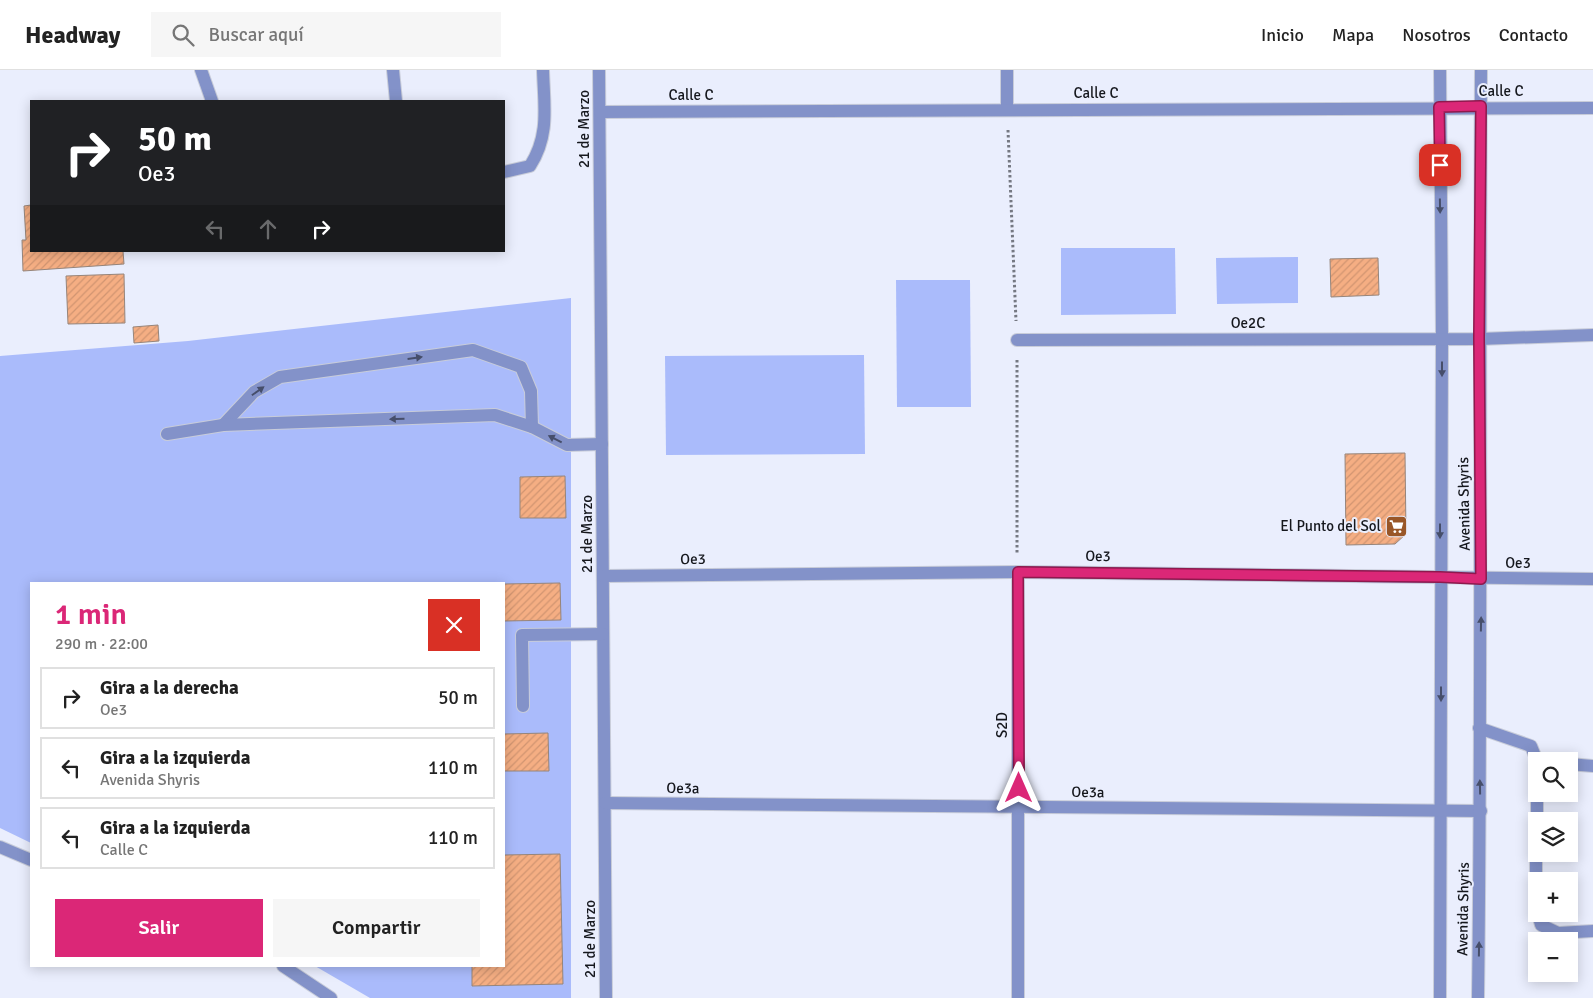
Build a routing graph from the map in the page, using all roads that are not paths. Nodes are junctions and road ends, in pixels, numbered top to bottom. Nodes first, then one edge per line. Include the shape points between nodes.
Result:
1 (200, 70) edge
2 (393, 70) edge
3 (543, 70) edge
4 (600, 70) edge
5 (1007, 70) edge
6 (1440, 70) edge
7 (1481, 70) edge
8 (212, 100) edge
9 (396, 100) edge
10 (1481, 106) junction
11 (1439, 107) junction
12 (1593, 108) edge
13 (1007, 109) junction
14 (600, 112) junction
15 (505, 172) edge
16 (1593, 335) edge
17 (1442, 338) junction
18 (1479, 338) junction
19 (1017, 340) dead end
20 (223, 425) junction
21 (532, 428) junction
22 (167, 434) dead end
23 (602, 444) junction
24 (1018, 572) junction
25 (603, 576) junction
26 (1440, 577) junction
27 (1481, 579) junction
28 (1593, 579) edge
29 (603, 634) junction
30 (523, 706) dead end
31 (1479, 728) junction
32 (1533, 752) edge
33 (1578, 765) edge
34 (1593, 766) edge
35 (605, 803) junction
36 (1019, 808) junction
37 (1481, 811) junction
38 (1441, 812) junction
39 (0, 847) edge
40 (30, 860) edge
41 (1540, 922) edge
42 (1593, 931) edge
43 (284, 967) edge
44 (331, 998) edge
45 (606, 998) edge
46 (1018, 998) edge
47 (1440, 998) edge
48 (1478, 998) edge

1 - 8 street
2 - 9 street
3 - 15 street via 545,126 538,152 530,166
4 - 14 street, 21 de Marzo
5 - 13 street
6 - 11 street, Avenida Shyris
7 - 10 street, Avenida Shyris
10 - 11 street, Calle C
10 - 12 street, Calle C
10 - 18 street, Avenida Shyris
11 - 13 street, Calle C
11 -> 17 street, Avenida Shyris
13 - 14 street, Calle C
14 - 23 street, 21 de Marzo
16 - 18 street, Oe2C
17 - 18 street, Oe2C
17 - 19 street, Oe2C
17 -> 26 street, Avenida Shyris
18 - 27 street, Avenida Shyris
21 -> 20 street via 495,415
20 -> 21 street via 254,392 280,377 473,350 521,367 531,391
20 - 22 street
23 -> 21 street via 567,445
23 - 25 street, 21 de Marzo
24 - 25 street, Oe3
24 - 26 street, Oe3
24 - 36 street, S2D
25 - 29 street, 21 de Marzo
26 - 27 street, Oe3
26 -> 38 street, Avenida Shyris
27 - 28 street, Oe3
31 -> 27 street, Avenida Shyris
29 - 30 street via 522,635
29 - 35 street, 21 de Marzo
31 - 32 street via 1531,746
37 -> 31 street, Avenida Shyris
33 - 34 street
35 - 36 street, Oe3a
35 - 45 street, 21 de Marzo
36 - 38 street, Oe3a
36 - 46 street, S2D
37 - 38 street, Oe3a
48 -> 37 street, Avenida Shyris
38 - 47 street, Avenida Shyris
39 - 40 street
41 - 42 street via 1558,933
43 - 44 street

